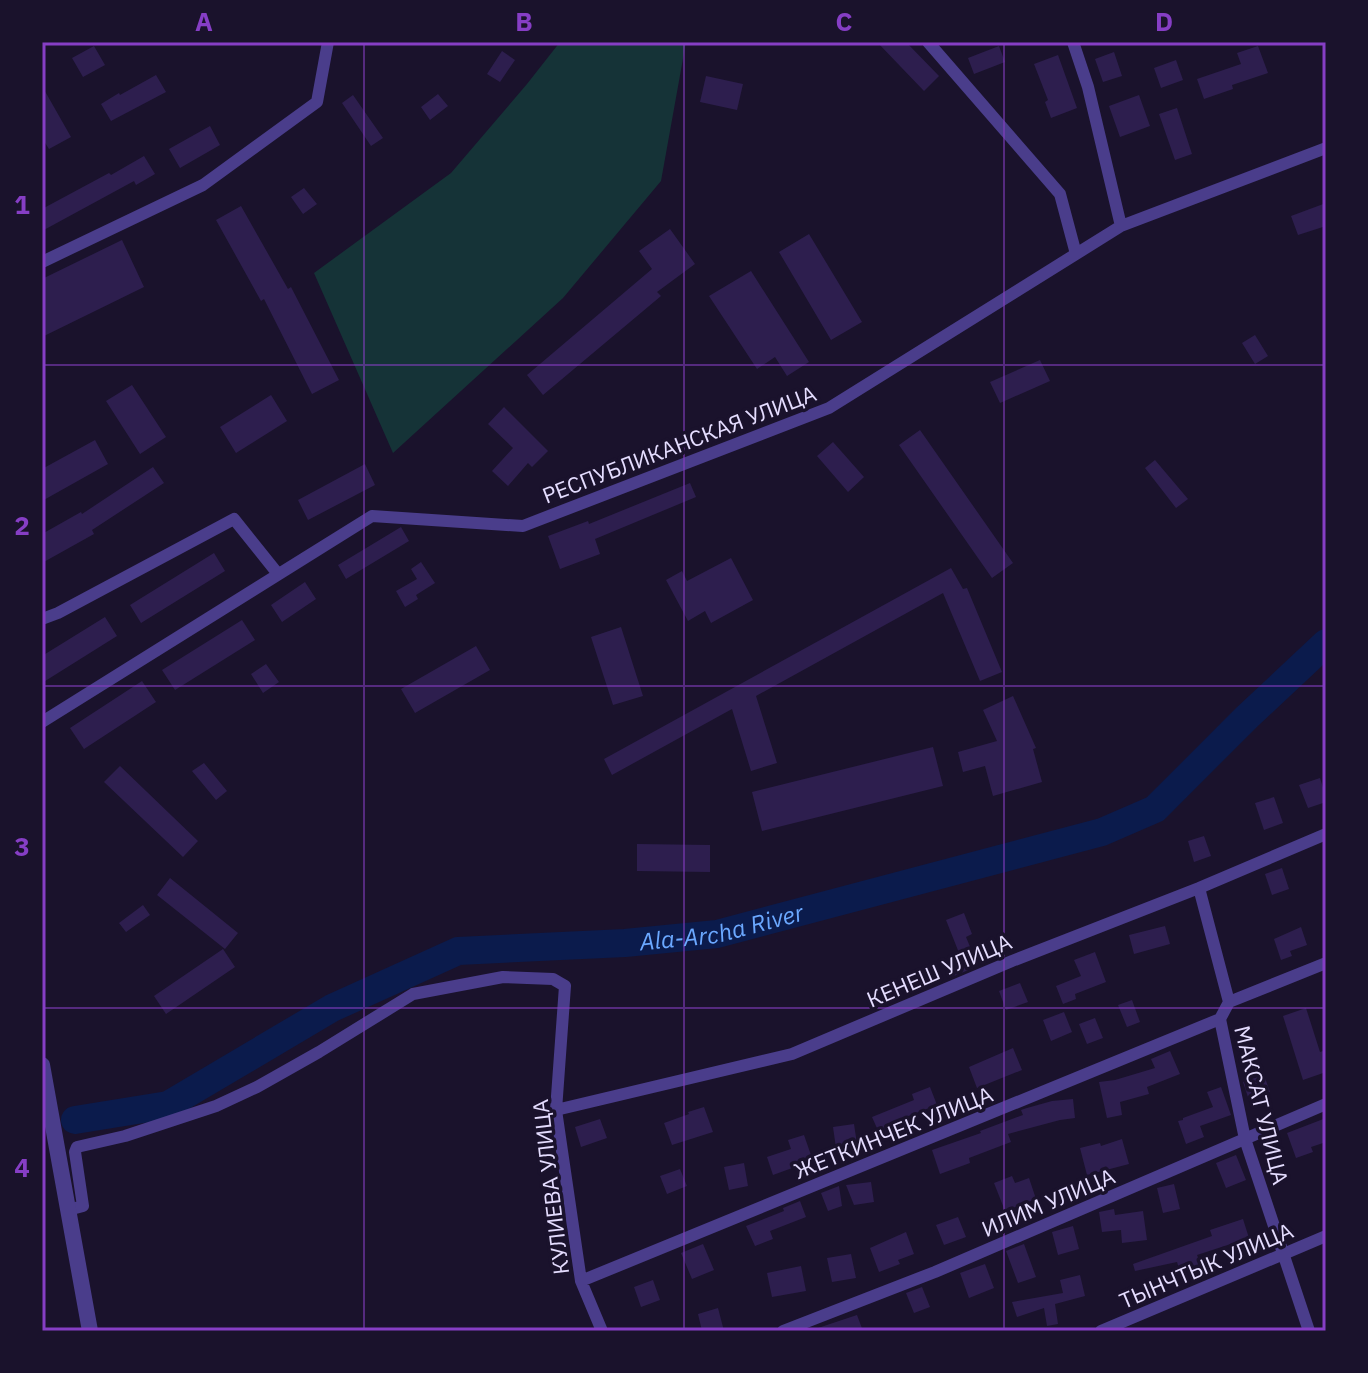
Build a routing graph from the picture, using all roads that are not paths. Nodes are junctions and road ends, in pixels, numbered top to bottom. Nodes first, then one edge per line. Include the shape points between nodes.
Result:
1 (928, 42) edge
2 (1073, 42) edge
3 (326, 43) edge
4 (1326, 148) edge
5 (1121, 226) junction
6 (1076, 254) junction
7 (42, 262) edge
8 (278, 574) junction
9 (42, 619) edge
10 (42, 722) edge
11 (1326, 834) edge
12 (1199, 888) junction
13 (1326, 963) edge
14 (1229, 1002) junction
15 (1220, 1019) junction
16 (42, 1065) edge
17 (1326, 1104) edge
18 (556, 1110) junction
19 (1245, 1139) junction
20 (68, 1210) junction
21 (1326, 1236) edge
22 (1284, 1254) junction
23 (581, 1281) junction
24 (90, 1331) edge
25 (602, 1331) edge
26 (783, 1331) edge
27 (1101, 1331) edge
28 (1309, 1331) edge

1 - 6 street via 1060,194
2 - 5 street
3 - 7 street via 317,102 203,185
4 - 5 street, РЕСПУБЛИКАНСКАЯ УЛИЦА
5 - 6 street, РЕСПУБЛИКАНСКАЯ УЛИЦА
6 - 8 street, РЕСПУБЛИКАНСКАЯ УЛИЦА via 829,408 523,526 372,516
8 - 9 street via 234,519
8 - 10 street, РЕСПУБЛИКАНСКАЯ УЛИЦА
11 - 12 street, КЕНЕШ УЛИЦА
12 - 14 street, МАКСАТ УЛИЦА
12 - 18 street, КЕНЕШ УЛИЦА via 792,1054
13 - 14 street
14 - 15 street, МАКСАТ УЛИЦА
15 - 19 street, МАКСАТ УЛИЦА
15 - 23 street, ЖЕТКИНЧЕК УЛИЦА
16 - 20 street
17 - 19 street, ИЛИМ УЛИЦА
18 - 20 street, КУЛИЕВА УЛИЦА via 565,986 553,979 503,977 413,994 216,1106 77,1147 83,1206
18 - 23 street, КУЛИЕВА УЛИЦА
19 - 22 street, МАКСАТ УЛИЦА
19 - 26 street, ИЛИМ УЛИЦА
20 - 24 street
21 - 22 street, ТЫНЧТЫК УЛИЦА
22 - 27 street, ТЫНЧТЫК УЛИЦА
22 - 28 street, МАКСАТ УЛИЦА
23 - 25 street, КУЛИЕВА УЛИЦА

